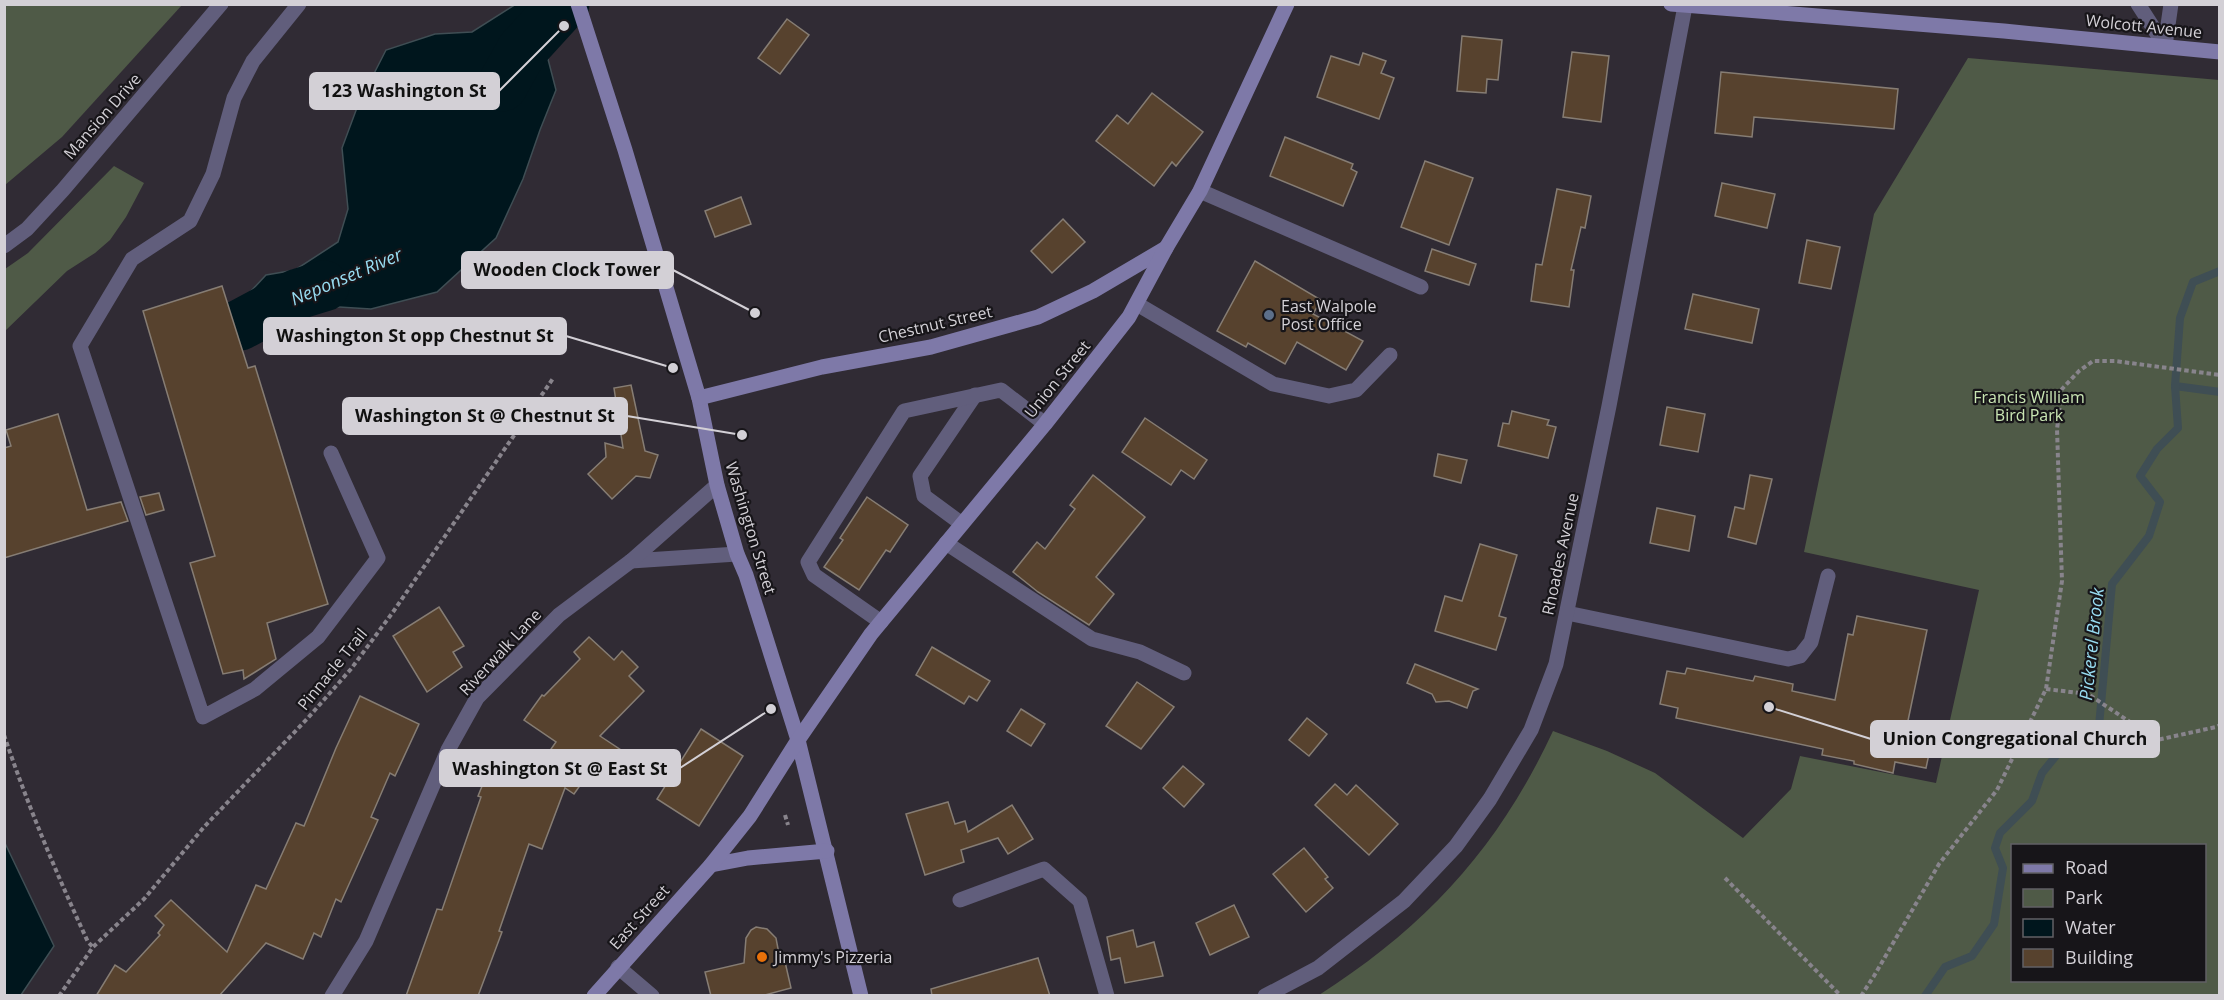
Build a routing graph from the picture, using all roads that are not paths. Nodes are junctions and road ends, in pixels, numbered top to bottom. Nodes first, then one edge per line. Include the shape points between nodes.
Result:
1 (221, 4) edge
2 (299, 4) edge
3 (578, 4) edge
4 (1287, 4) edge
5 (2138, 4) edge
6 (2171, 4) edge
7 (1678, 5) edge
8 (2165, 46) junction
9 (2220, 52) edge
10 (1200, 191) junction
11 (4, 246) edge
12 (1166, 248) junction
13 (1421, 287) dead end
14 (1137, 304) junction
15 (1390, 355) dead end
16 (975, 395) junction
17 (699, 398) junction
18 (1045, 424) junction
19 (332, 453) dead end
20 (717, 485) junction
21 (962, 524) junction
22 (946, 543) junction
23 (737, 554) junction
24 (631, 561) junction
25 (1828, 576) dead end
26 (1567, 613) junction
27 (881, 622) junction
28 (1184, 673) dead end
29 (798, 740) junction
30 (827, 851) junction
31 (711, 864) junction
32 (960, 900) dead end
33 (618, 967) junction
34 (332, 996) edge
35 (594, 996) edge
36 (652, 996) edge
37 (861, 996) edge
38 (1107, 996) edge
39 (1265, 996) edge

1 - 11 street, Mansion Drive via 63,190 27,229
2 - 19 street via 253,61 234,98 213,174 190,221 132,259 80,346 203,717 255,689 318,637 378,558
3 - 17 main road, Washington Street
4 - 10 main road, Union Street
5 - 8 street
6 - 8 street
7 - 8 main road, Wolcott Avenue
7 - 26 street, Rhoades Avenue via 1611,394
8 - 9 main road, Wolcott Avenue
10 - 12 main road, Union Street
10 - 13 street
12 - 14 main road, Union Street
12 - 17 main road, Chestnut Street via 1093,291 1038,317 931,347 822,367
14 - 15 street via 1273,384 1329,396 1356,390
14 - 18 main road, Union Street
16 - 18 street via 1001,390
16 - 21 street via 920,476 924,496
16 - 27 street via 904,411 808,562 814,575
17 - 20 main road, Washington Street
18 - 21 main road, Union Street
20 - 23 main road, Washington Street
20 - 24 street, Riverwalk Lane
21 - 22 main road, Union Street
22 - 27 main road, Union Street
22 - 28 street via 1092,639 1140,652
23 - 24 street
23 - 29 main road, Washington Street
24 - 34 street, Riverwalk Lane via 559,615 477,698 448,750 366,940
25 - 26 street via 1811,642 1800,656 1788,659
26 - 39 street, Rhoades Avenue via 1556,664 1531,730 1490,799 1456,846 1404,902 1318,968
27 - 29 main road, Union Street
29 - 30 main road, Washington Street
29 - 31 main road, East Street via 750,816
30 - 31 main road
30 - 37 main road, Washington Street
31 - 33 main road, East Street
32 - 38 street via 1044,869 1080,901
33 - 35 main road, East Street
33 - 36 street

